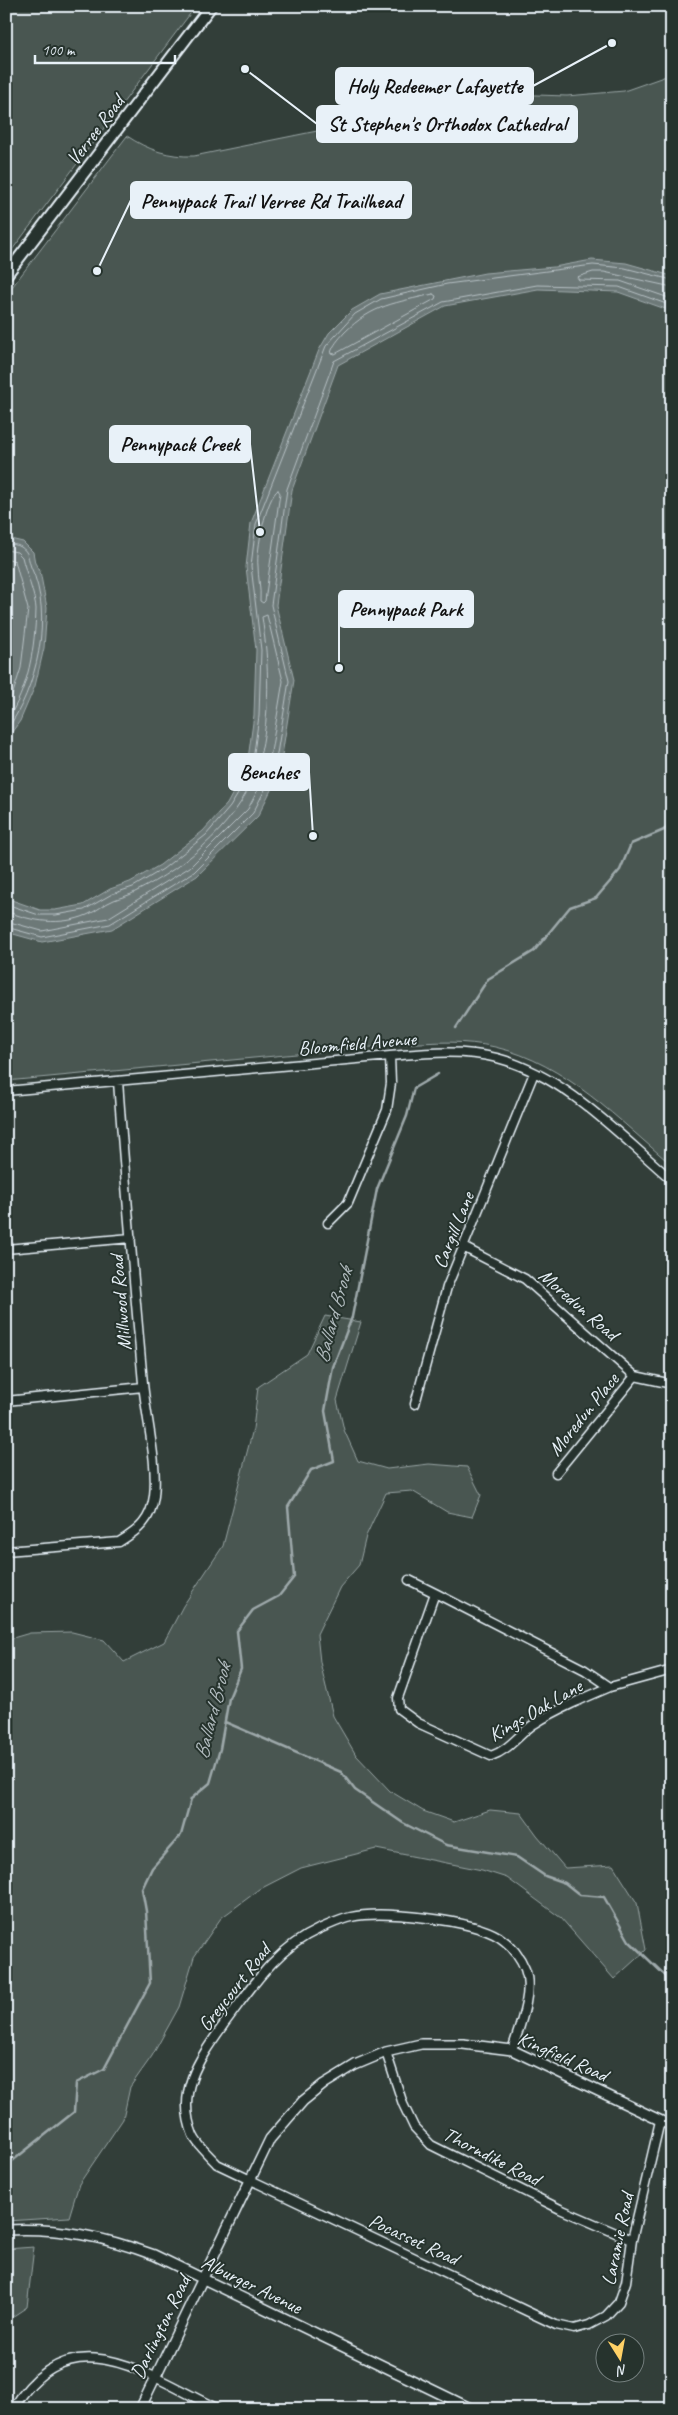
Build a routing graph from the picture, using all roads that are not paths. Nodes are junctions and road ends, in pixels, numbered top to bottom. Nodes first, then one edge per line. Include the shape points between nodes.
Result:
1 (211, 6) edge
2 (6, 275) edge
3 (390, 1056) junction
4 (534, 1073) junction
5 (118, 1080) junction
6 (6, 1091) edge
7 (672, 1180) edge
8 (328, 1223) dead end
9 (131, 1238) junction
10 (463, 1247) junction
11 (6, 1249) edge
12 (635, 1376) junction
13 (672, 1384) edge
14 (144, 1387) junction
15 (6, 1400) edge
16 (416, 1404) dead end
17 (556, 1473) dead end
18 (6, 1551) edge
19 (409, 1580) dead end
20 (436, 1593) junction
21 (672, 1670) edge
22 (610, 1688) junction
23 (512, 2050) junction
24 (386, 2052) junction
25 (660, 2121) junction
26 (672, 2126) edge
27 (250, 2179) junction
28 (6, 2230) edge
29 (632, 2240) junction
30 (202, 2279) junction
31 (564, 2327) joint
32 (154, 2378) junction
33 (13, 2409) edge
34 (140, 2409) edge
35 (218, 2409) edge
36 (472, 2409) edge

1 - 2 main road, Verree Road
3 - 4 street, Bloomfield Avenue via 471,1054 498,1058
3 - 5 street, Bloomfield Avenue
3 - 8 street via 387,1110 348,1202
4 - 7 street, Bloomfield Avenue via 570,1094
4 - 10 street, Cargill Lane
5 - 6 street, Bloomfield Avenue
5 - 9 street, Millwood Road
9 - 11 street
9 - 14 street, Millwood Road
10 - 12 street, Moredun Road via 525,1279
10 - 16 street, Cargill Lane via 447,1287
12 - 13 street, Moredun Road
12 - 17 street, Moredun Place
14 - 15 street
14 - 18 street, Millwood Road via 154,1475 154,1496 147,1521 119,1542
19 - 20 street, Kings Oak Lane
20 - 22 street, Kings Oak Lane via 585,1670
20 - 22 street, Kings Oak Lane via 398,1698 398,1709 418,1723 491,1756 503,1752 532,1725
21 - 22 street, Kings Oak Lane
23 - 24 street, Kingfield Road via 445,2043
23 - 25 street, Kingfield Road
23 - 27 street, Greycourt Road via 524,2012 526,1971 515,1950 498,1936 477,1929 394,1914 350,1917 318,1929 286,1948 268,1966 199,2058 190,2082 187,2108 193,2136 216,2164
24 - 27 street, Kingfield Road via 354,2064 303,2100 270,2139
24 - 29 street, Thorndike Road via 414,2127 431,2145 560,2209
25 - 26 street, Kingfield Road
25 - 29 street, Laramie Road
27 - 30 street, Darlington Road
27 - 31 street, Pocasset Road
28 - 30 street, Alburger Avenue via 34,2229 99,2237 154,2255
29 - 31 street, Laramie Road via 626,2282 619,2302 606,2316 590,2325 574,2329
30 - 32 street, Darlington Road
30 - 36 street, Alburger Avenue
32 - 33 street via 123,2363 102,2358 80,2358 60,2363 41,2374
32 - 34 street, Darlington Road
32 - 35 street

